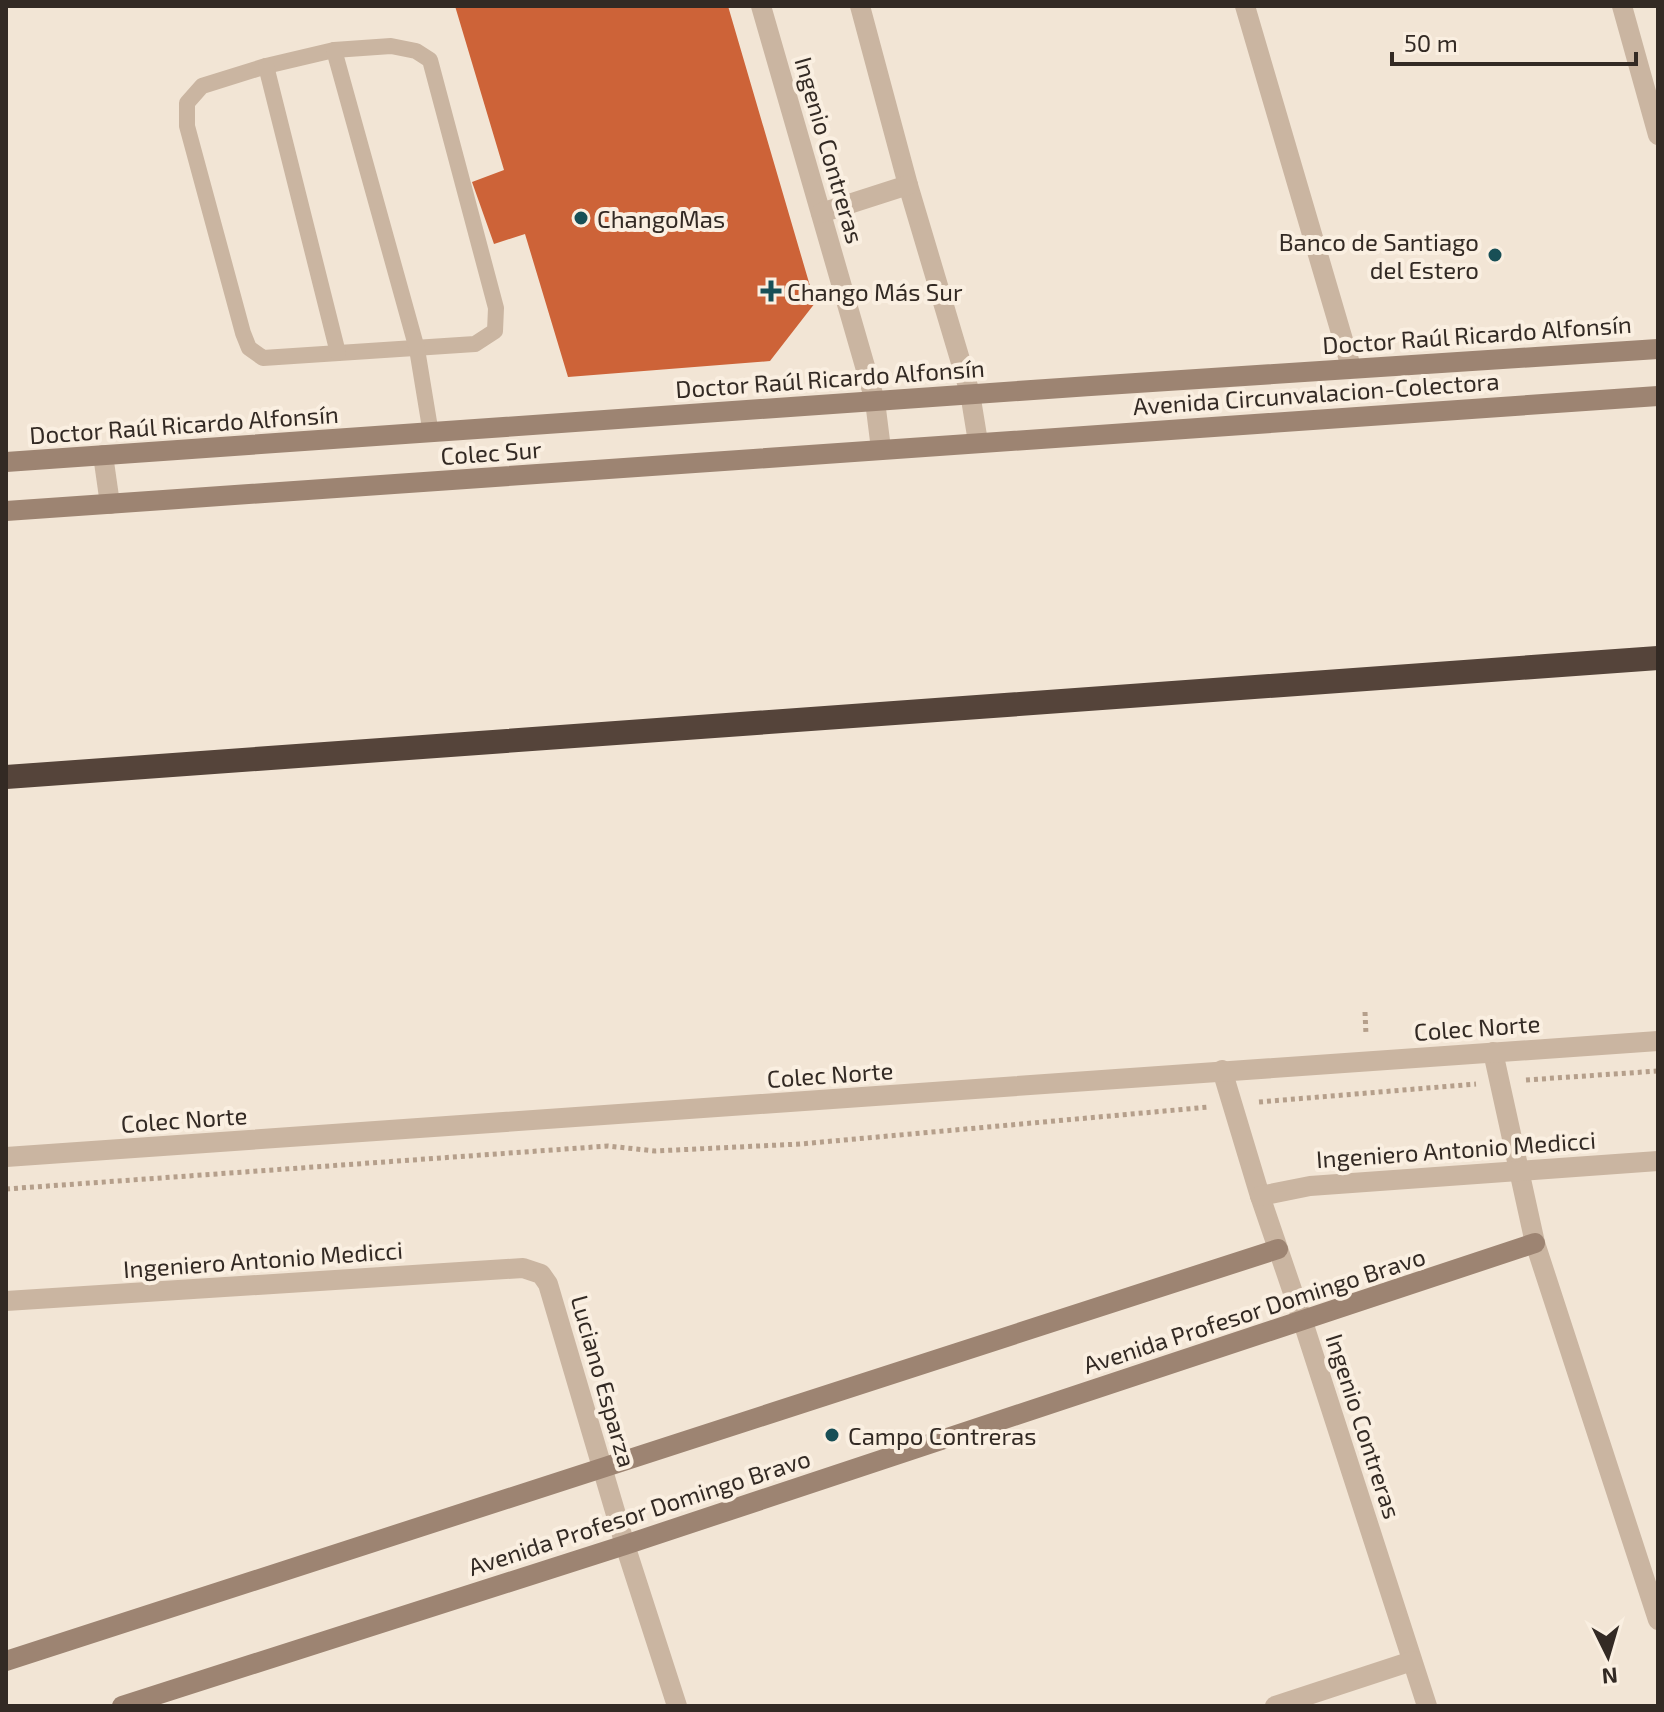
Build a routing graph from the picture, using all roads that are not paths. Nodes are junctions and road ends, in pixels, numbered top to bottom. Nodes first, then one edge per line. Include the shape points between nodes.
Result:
1 (761, 6) edge
2 (860, 6) edge
3 (1245, 6) edge
4 (1622, 6) edge
5 (334, 50) junction
6 (266, 66) junction
7 (1658, 135) edge
8 (908, 185) junction
9 (821, 213) junction
10 (417, 349) junction
11 (1658, 349) edge
12 (338, 353) junction
13 (1351, 367) junction
14 (970, 393) junction
15 (1658, 396) edge
16 (875, 401) junction
17 (431, 434) junction
18 (978, 442) junction
19 (881, 449) junction
20 (103, 455) junction
21 (6, 462) edge
22 (110, 504) junction
23 (6, 511) edge
24 (1658, 658) edge
25 (6, 777) edge
26 (1658, 1041) edge
27 (1493, 1052) junction
28 (1222, 1070) junction
29 (6, 1157) edge
30 (1658, 1161) edge
31 (1517, 1170) junction
32 (1260, 1196) junction
33 (1535, 1243) junction
34 (1278, 1249) junction
35 (523, 1268) joint
36 (6, 1301) edge
37 (1303, 1322) junction
38 (603, 1467) junction
39 (625, 1545) junction
40 (1653, 1590) edge
41 (1658, 1620) edge
42 (6, 1661) edge
43 (1412, 1661) junction
44 (122, 1706) edge
45 (677, 1706) edge
46 (1275, 1706) edge
47 (1427, 1706) edge

1 - 9 street, Ingenio Contreras
2 - 8 street
3 - 13 street
4 - 7 street
5 - 6 lane
5 - 10 lane
5 - 10 lane via 391,46 430,60 496,308 495,331 475,344
6 - 12 lane
6 - 12 lane via 202,86 187,103 187,126 249,348 263,358
8 - 9 street
8 - 14 street
9 - 16 street, Ingenio Contreras
10 - 12 lane
10 - 17 lane
11 - 13 street, Doctor Raúl Ricardo Alfonsín
13 - 14 street, Doctor Raúl Ricardo Alfonsín
14 - 16 street, Doctor Raúl Ricardo Alfonsín
14 - 18 street
15 - 18 street, Avenida Circunvalacion-Colectora
16 - 17 street, Doctor Raúl Ricardo Alfonsín
16 - 19 street, Ingenio Contreras
17 - 20 street, Doctor Raúl Ricardo Alfonsín
18 - 19 street, Colec Sur
19 - 22 street, Colec Sur
20 - 21 street, Doctor Raúl Ricardo Alfonsín
20 - 22 street
22 - 23 street, Colec Sur
24 - 25 highway
26 - 27 street, Colec Norte
27 - 28 street, Colec Norte
27 - 31 street
28 - 29 street, Colec Norte
28 - 32 street, Ingenio Contreras
30 - 31 street, Ingeniero Antonio Medicci
31 - 32 street, Ingeniero Antonio Medicci via 1310,1186
31 - 33 street
32 - 34 street, Ingenio Contreras
33 - 37 street, Avenida Profesor Domingo Bravo
33 - 40 street
34 - 37 street, Ingenio Contreras
34 - 38 street
35 - 36 street, Ingeniero Antonio Medicci
35 - 38 street, Luciano Esparza via 541,1274 548,1284
37 - 39 street, Avenida Profesor Domingo Bravo
37 - 43 street, Ingenio Contreras
38 - 39 street, Luciano Esparza
38 - 42 street
39 - 44 street, Avenida Profesor Domingo Bravo
39 - 45 street, Luciano Esparza
40 - 41 street
43 - 46 street
43 - 47 street, Ingenio Contreras

